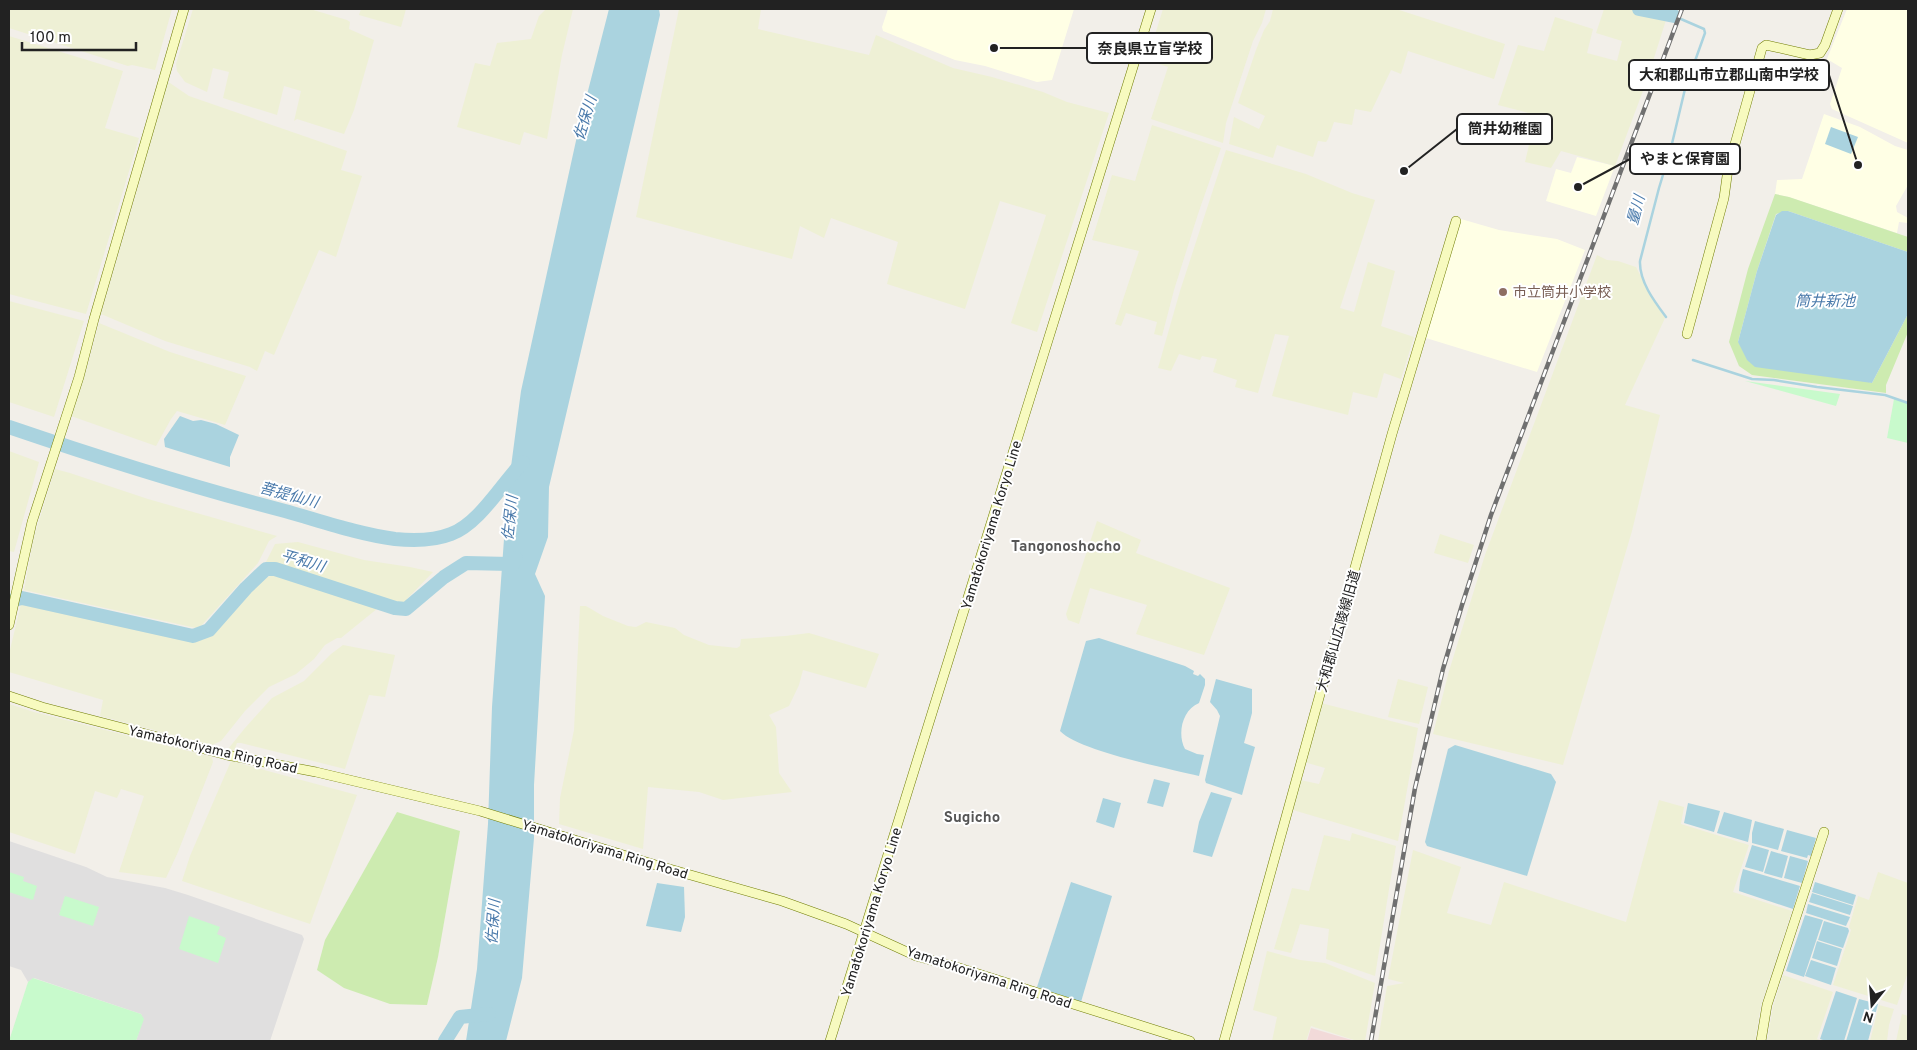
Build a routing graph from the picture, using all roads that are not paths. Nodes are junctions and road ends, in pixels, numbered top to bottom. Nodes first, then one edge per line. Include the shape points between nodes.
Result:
1 (184, 9) edge
2 (1151, 9) edge
3 (1838, 9) edge
4 (1456, 221) dead end
5 (1686, 334) dead end
6 (10, 622) edge
7 (9, 696) edge
8 (1824, 832) dead end
9 (864, 933) junction
10 (830, 1041) edge
11 (1190, 1041) edge
12 (1224, 1041) edge
13 (1761, 1041) edge

1 - 6 main road via 79,377 32,522
2 - 9 main road, Yamatokoriyama Koryo Line
3 - 5 main road via 1820,54 1810,55 1770,46 1762,48
4 - 12 main road, 大和郡山広陵線旧道 via 1392,434
7 - 9 main road, Yamatokoriyama Ring Road via 227,755 316,772 480,811 782,901
8 - 13 main road via 1766,1005
9 - 10 main road, Yamatokoriyama Koryo Line
9 - 11 main road, Yamatokoriyama Ring Road via 916,956

